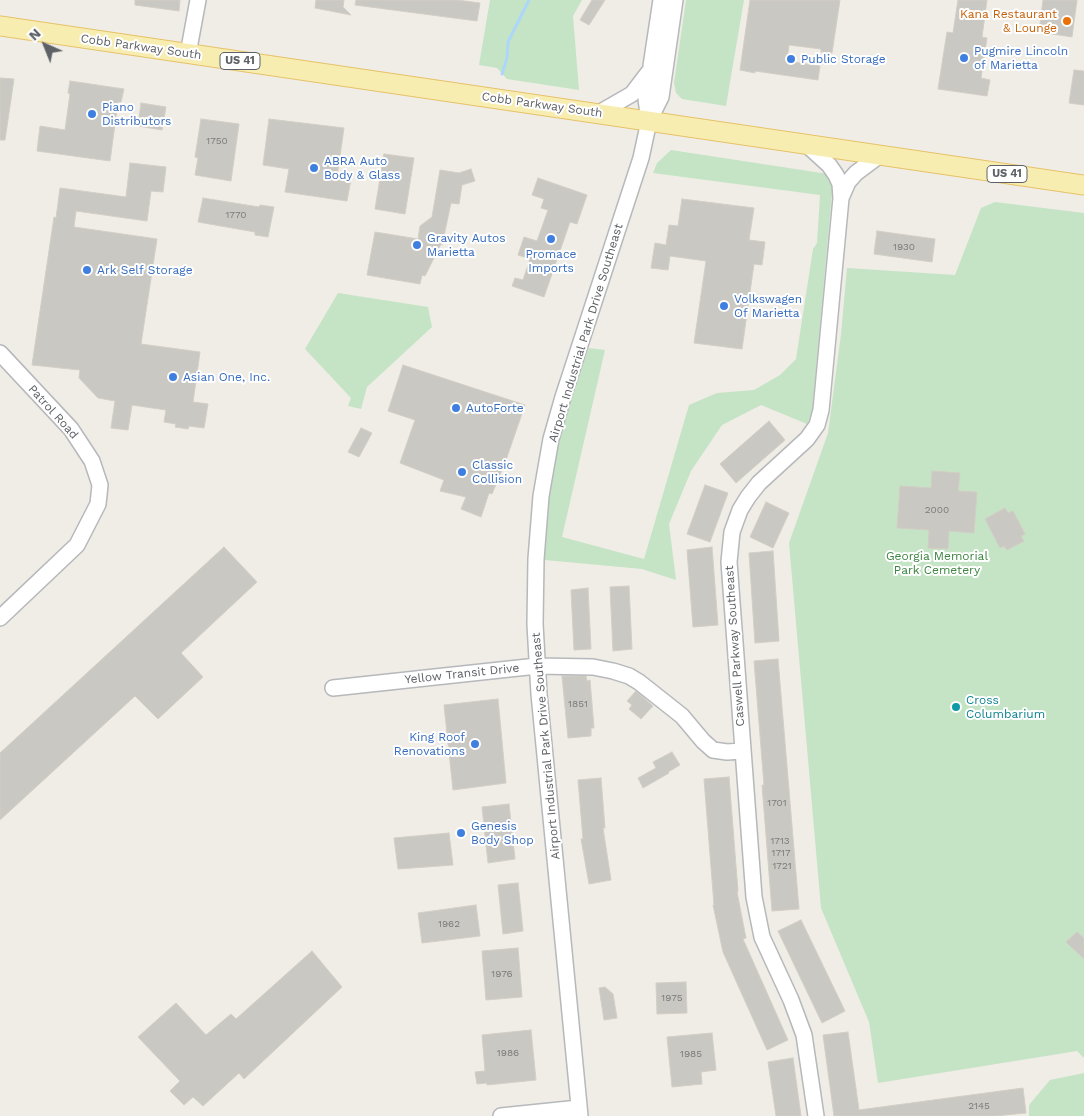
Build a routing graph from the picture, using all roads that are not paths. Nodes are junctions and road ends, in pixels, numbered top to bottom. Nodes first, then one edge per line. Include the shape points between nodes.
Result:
1 (198, 0) edge
2 (662, 0) edge
3 (675, 0) edge
4 (0, 26) edge
5 (188, 54) junction
6 (650, 70) junction
7 (599, 113) junction
8 (649, 121) junction
9 (806, 144) junction
10 (880, 155) junction
11 (1084, 185) edge
12 (841, 198) junction
13 (0, 353) edge
14 (0, 618) edge
15 (537, 666) junction
16 (332, 688) dead end
17 (742, 751) junction
18 (580, 1112) edge
19 (501, 1116) edge
20 (816, 1116) edge

1 - 5 street
2 - 6 street
3 - 8 street via 661,97
4 - 5 main road, Cobb Parkway South / US 41
5 - 7 main road, Cobb Parkway South / US 41
6 - 7 street via 632,94
6 - 8 street via 646,99
7 - 8 main road, Cobb Parkway South / US 41
8 - 9 main road, Cobb Parkway South / US 41
8 - 15 street, Airport Industrial Park Drive Southeast via 641,158 552,439 536,559
9 - 10 main road, Cobb Parkway South / US 41
9 - 12 street, Caswell Parkway Southeast via 836,174
10 - 11 main road, Cobb Parkway South / US 41
10 - 12 street, Caswell Parkway Southeast via 856,173
12 - 17 street, Caswell Parkway Southeast via 817,425 748,497 735,521 729,546
13 - 14 street, Patrol Road via 71,429 92,461 100,485 98,504 77,545
15 - 16 street, Yellow Transit Drive
15 - 17 street, Yellow Transit Drive via 593,667 629,676 682,716 713,750
15 - 18 street, Airport Industrial Park Drive Southeast
17 - 20 street, Caswell Parkway Southeast via 756,913 765,945 804,1035
18 - 19 street

